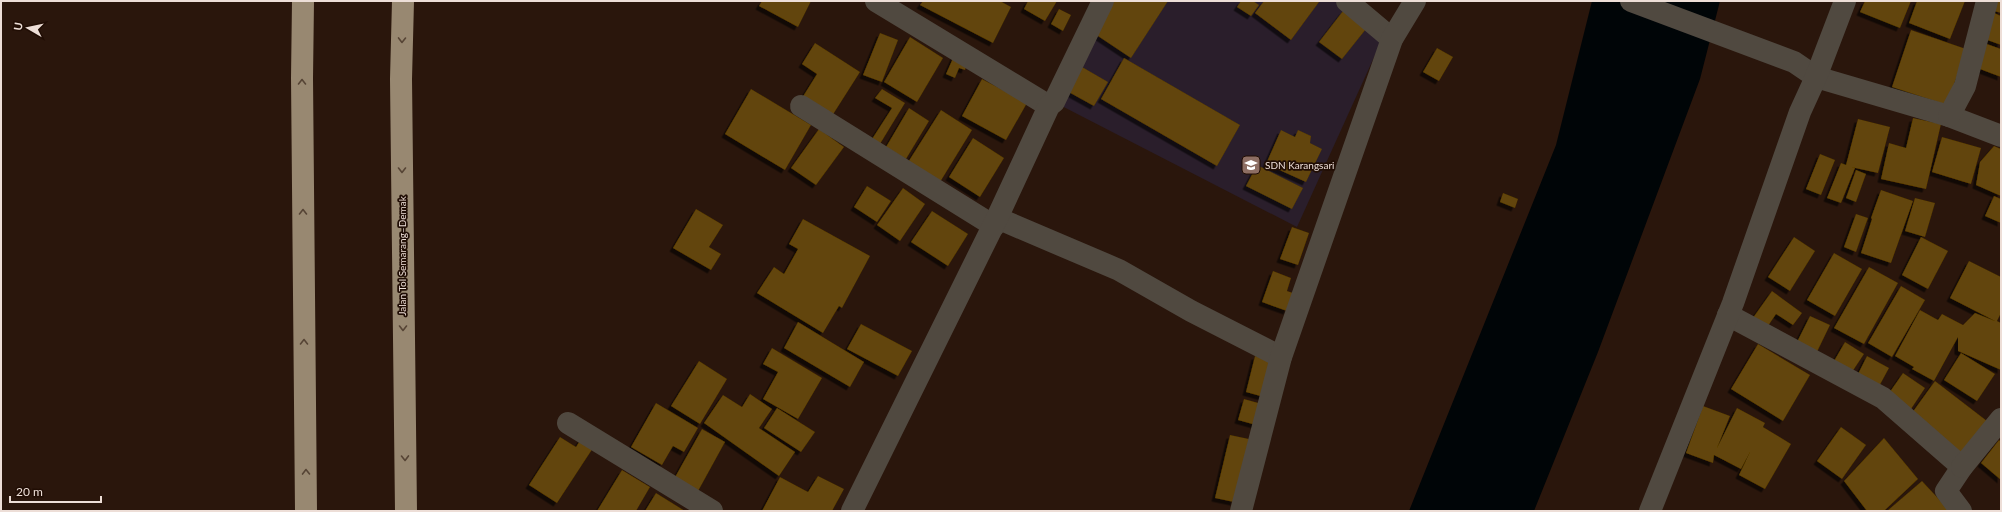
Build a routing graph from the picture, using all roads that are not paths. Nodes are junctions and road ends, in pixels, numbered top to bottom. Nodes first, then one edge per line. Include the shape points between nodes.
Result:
1 (304, 1) edge
2 (403, 1) edge
3 (876, 1) edge
4 (1103, 1) edge
5 (1347, 1) edge
6 (1415, 1) edge
7 (1631, 1) edge
8 (1845, 1) edge
9 (1987, 1) edge
10 (1392, 39) junction
11 (1816, 77) junction
12 (801, 106) dead end
13 (1049, 106) junction
14 (1949, 116) junction
15 (2001, 136) edge
16 (996, 222) junction
17 (1728, 315) junction
18 (1281, 357) junction
19 (2001, 419) edge
20 (568, 423) dead end
21 (1962, 467) junction
22 (306, 511) edge
23 (406, 511) edge
24 (712, 511) edge
25 (852, 511) edge
26 (1241, 511) edge
27 (1650, 511) edge
28 (1961, 511) edge

22 -> 1 highway via 302,78
2 -> 23 highway, Jalan Tol Semarang–Demak via 401,79
3 - 13 street
4 - 13 street via 1054,102
5 - 10 street
6 - 10 street
7 - 11 street via 1794,62
8 - 11 street
9 - 14 street via 1965,86
10 - 18 street
11 - 14 street
11 - 17 street via 1800,112
12 - 16 street
13 - 16 street
14 - 15 street
16 - 18 street via 1119,270 1191,311
16 - 25 street
17 - 21 street via 1882,398
17 - 27 street
18 - 26 street
19 - 21 street
20 - 24 street
21 - 28 street via 1946,491

